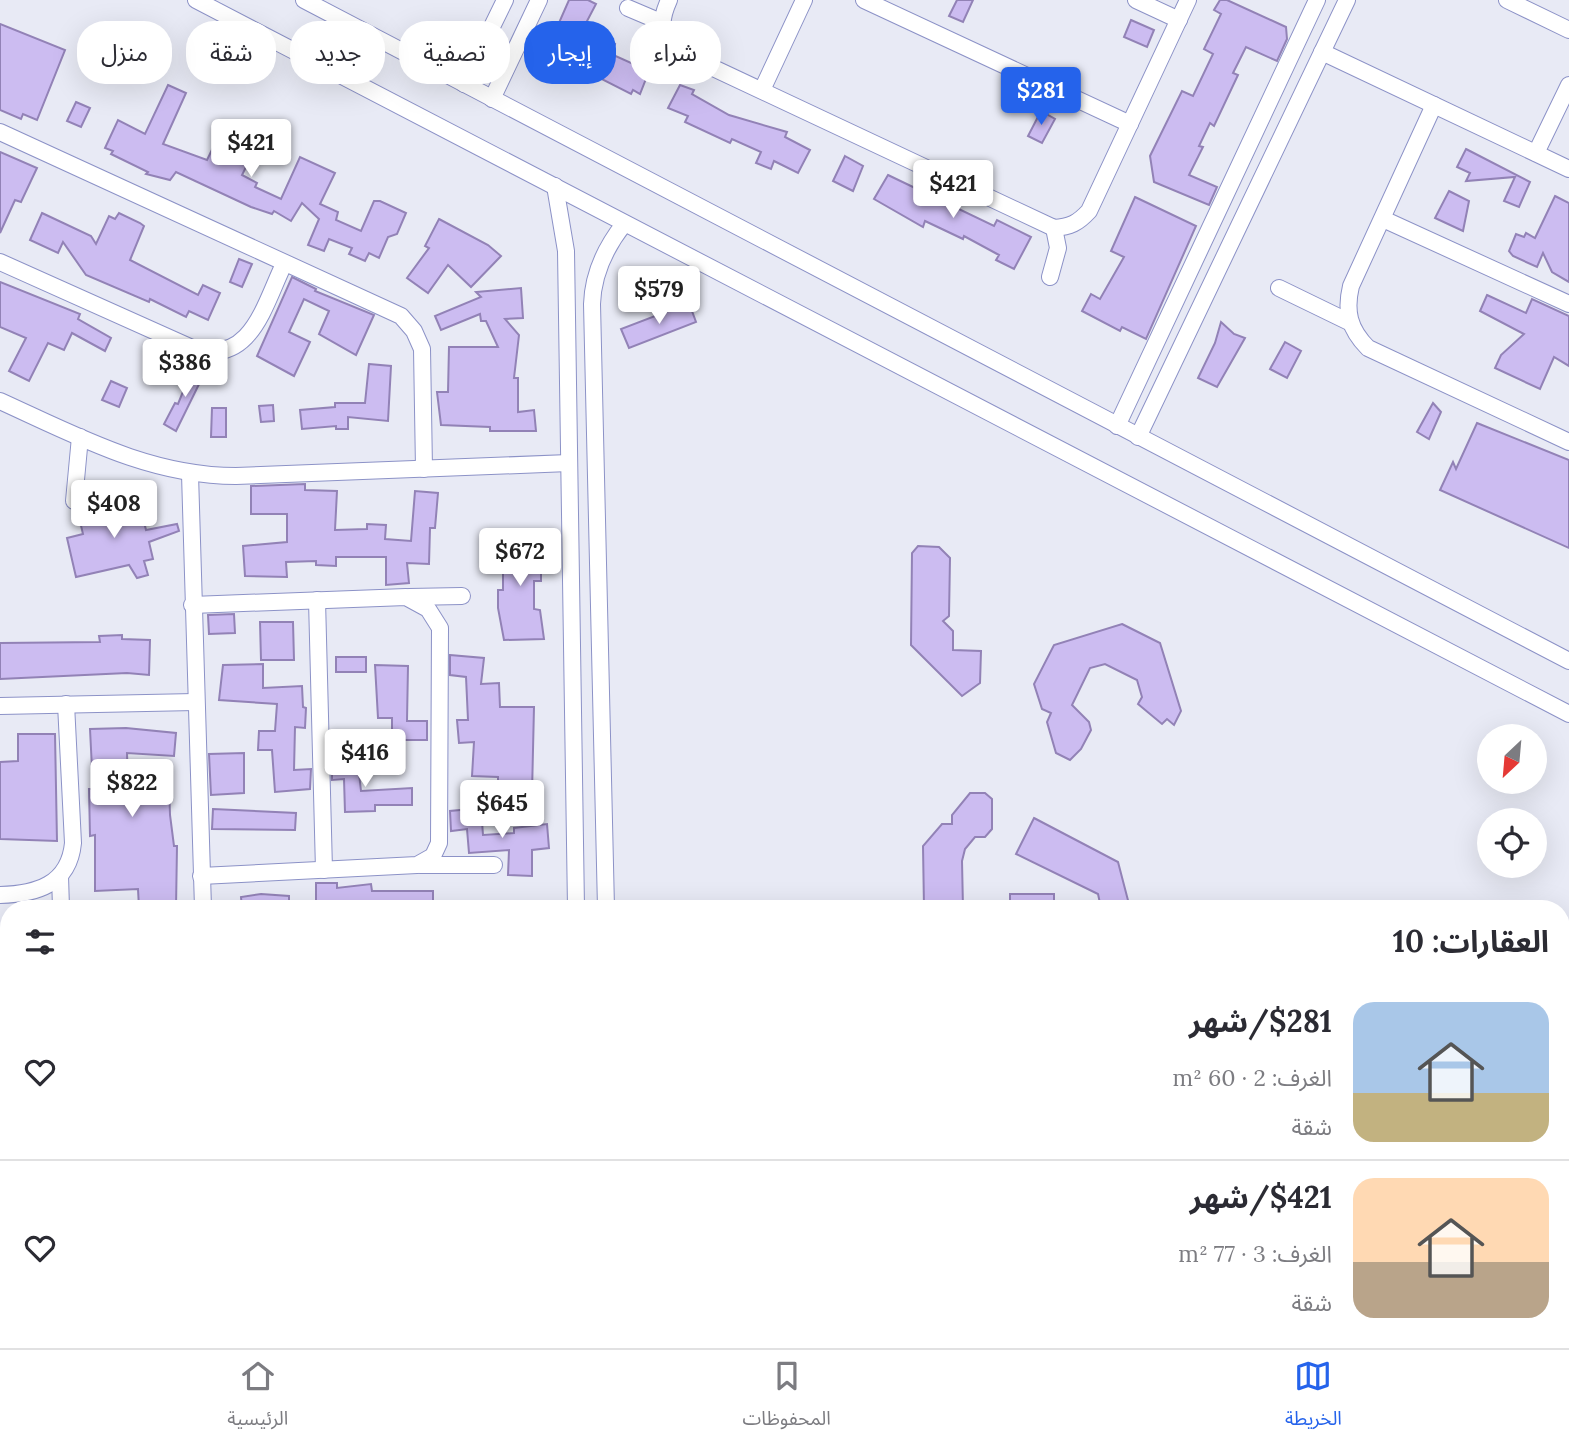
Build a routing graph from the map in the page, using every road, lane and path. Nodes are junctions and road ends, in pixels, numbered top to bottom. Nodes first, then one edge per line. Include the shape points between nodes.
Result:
1 (196, 0) edge
2 (304, 0) edge
3 (505, 0) edge
4 (539, 0) edge
5 (669, 0) edge
6 (804, 0) edge
7 (864, 0) edge
8 (1136, 0) edge
9 (1188, 0) edge
10 (1317, 0) edge
11 (1347, 0) edge
12 (1507, 0) edge
13 (628, 8) dead end
14 (1179, 20) junction
15 (495, 21) edge
16 (659, 21) edge
17 (661, 21) edge
18 (1569, 30) edge
19 (399, 50) edge
20 (1322, 52) junction
21 (721, 71) edge
22 (464, 84) edge
23 (1569, 85) edge
24 (762, 90) junction
25 (492, 99) junction
26 (1434, 105) junction
27 (1130, 124) junction
28 (0, 132) edge
29 (1536, 153) junction
30 (1569, 169) edge
31 (555, 186) junction
32 (1383, 219) junction
33 (624, 224) junction
34 (1054, 228) junction
35 (0, 262) edge
36 (284, 264) junction
37 (1050, 277) dead end
38 (1279, 288) dead end
39 (1569, 304) edge
40 (1349, 322) junction
41 (0, 401) edge
42 (594, 404) junction
43 (568, 405) junction
44 (1116, 426) junction
45 (79, 437) junction
46 (1138, 438) junction
47 (1569, 442) edge
48 (569, 463) junction
49 (424, 469) junction
50 (190, 474) junction
51 (74, 501) dead end
52 (462, 596) dead end
53 (407, 597) junction
54 (317, 600) junction
55 (192, 605) junction
56 (1569, 661) edge
57 (195, 702) junction
58 (66, 704) junction
59 (0, 706) edge
60 (1569, 714) edge
61 (417, 865) junction
62 (494, 865) dead end
63 (324, 870) junction
64 (60, 876) junction
65 (201, 876) junction
66 (0, 895) edge
67 (61, 900) edge
68 (202, 900) edge
69 (576, 900) edge
70 (606, 900) edge

1 - 31 street
2 - 19 street
3 - 15 street
4 - 25 street
5 - 17 street
6 - 24 street
7 - 27 street
8 - 14 street
9 - 14 street
10 - 44 street
11 - 20 street
12 - 18 street
13 - 16 street
14 - 27 street
20 - 26 street
20 - 46 street
21 - 24 street
22 - 25 street
23 - 29 street
24 - 34 street
25 - 44 street
26 - 29 street
26 - 32 street
27 - 34 street via 1089,211 1068,227
28 - 36 street
29 - 30 street
31 - 33 street
31 - 43 street via 566,251
32 - 39 street
32 - 40 street via 1352,286 1347,303
33 - 42 street via 602,258 592,290
33 - 60 street
34 - 37 street via 1058,248
35 - 36 street via 192,348 214,352 236,347 252,331
36 - 49 street via 393,311 414,331 423,358
38 - 40 street
40 - 47 street via 1368,348
41 - 45 street
42 - 43 street
42 - 70 street
43 - 48 street
44 - 46 street
45 - 50 street via 132,460
45 - 51 street
46 - 56 street
48 - 49 street
48 - 69 street
49 - 50 street
50 - 55 street
52 - 53 street
53 - 54 street
53 - 61 street via 428,609 440,628 439,843 433,856
54 - 55 street
54 - 63 street
55 - 57 street
57 - 58 street
57 - 65 street
58 - 59 street
58 - 64 street via 73,843
61 - 62 street
61 - 63 street
63 - 65 street
64 - 66 street via 36,892
64 - 67 street
65 - 68 street

